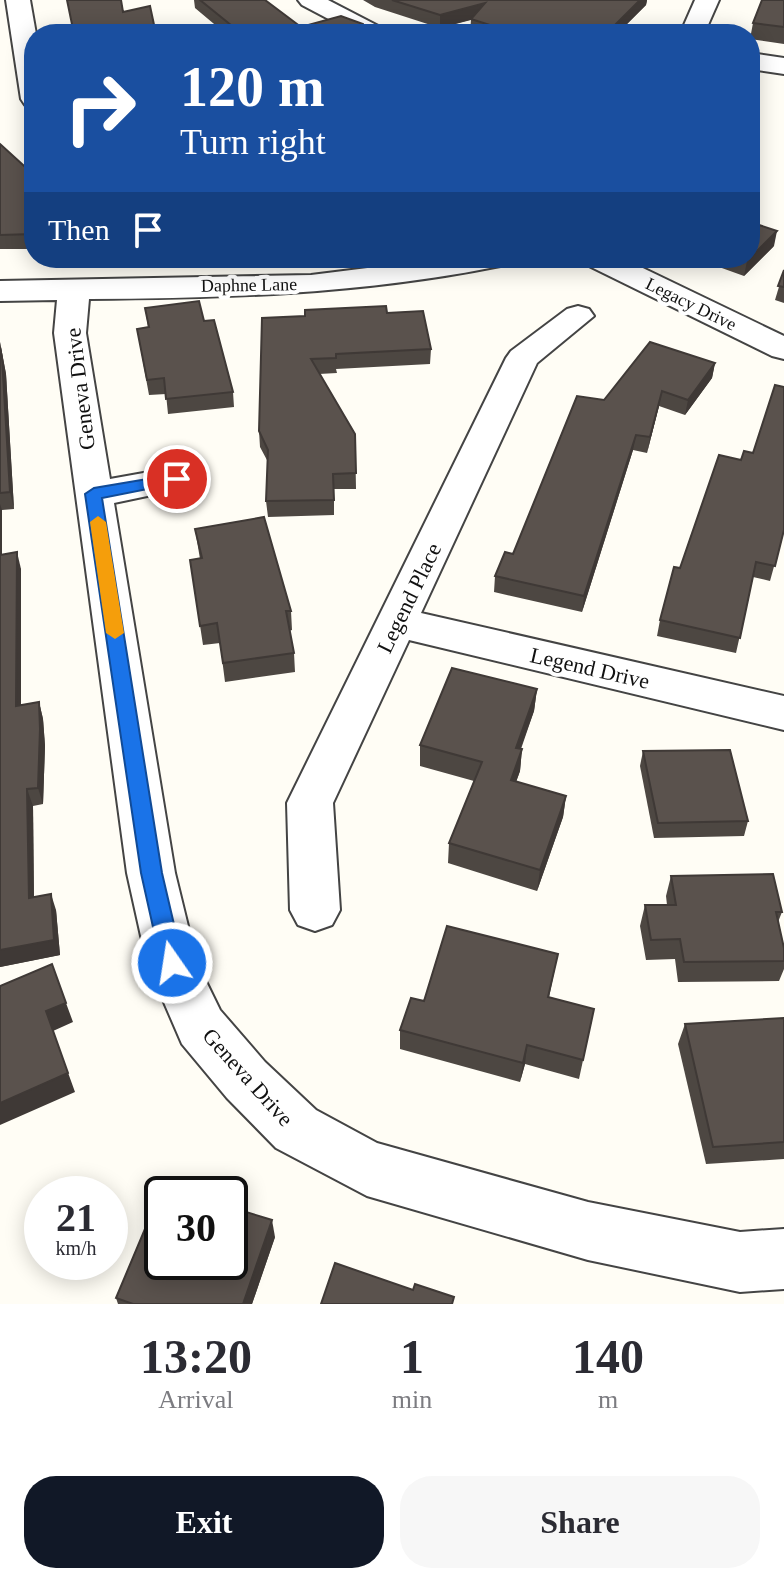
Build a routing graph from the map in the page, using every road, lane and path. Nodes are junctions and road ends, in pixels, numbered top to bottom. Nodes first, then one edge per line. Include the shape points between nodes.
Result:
1 (18, 0) edge
2 (310, 0) edge
3 (707, 0) edge
4 (356, 24) edge
5 (696, 24) edge
6 (24, 37) edge
7 (760, 62) edge
8 (784, 66) edge
9 (445, 268) edge
10 (618, 268) edge
11 (74, 289) junction
12 (0, 291) edge
13 (578, 316) dead end
14 (784, 349) edge
15 (177, 479) dead end
16 (94, 494) junction
17 (397, 622) junction
18 (784, 713) edge
19 (315, 910) dead end
20 (784, 1259) edge

1 - 6 street
2 - 4 street
3 - 5 street
7 - 8 street
9 - 11 street, Daphne Lane via 390,279 313,284
10 - 14 street, Legacy Drive
11 - 12 street, Daphne Lane
11 - 16 street, Geneva Drive via 70,333
13 - 17 street, Legend Place via 523,358
15 - 16 street
16 - 20 street, Geneva Drive via 151,873 172,963 201,1027 246,1080 296,1129 367,1168 588,1231 740,1262
17 - 18 street, Legend Drive
17 - 19 street, Legend Place via 310,803

